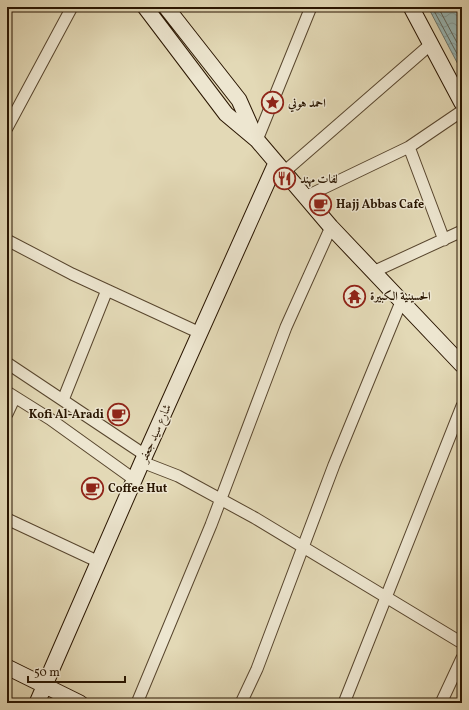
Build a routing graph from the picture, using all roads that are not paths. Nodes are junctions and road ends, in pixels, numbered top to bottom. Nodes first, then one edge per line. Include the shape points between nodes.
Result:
1 (72, 7) edge
2 (145, 7) edge
3 (166, 7) edge
4 (311, 7) edge
5 (411, 7) edge
6 (431, 44) junction
7 (462, 103) edge
8 (462, 111) edge
9 (7, 128) edge
10 (257, 140) junction
11 (409, 147) junction
12 (280, 168) junction
13 (305, 197) junction
14 (331, 227) junction
15 (462, 231) edge
16 (7, 240) edge
17 (444, 240) junction
18 (373, 272) junction
19 (107, 290) junction
20 (462, 290) edge
21 (401, 302) junction
22 (462, 302) edge
23 (200, 333) junction
24 (7, 363) edge
25 (462, 364) edge
26 (11, 394) edge
27 (63, 400) junction
28 (462, 406) edge
29 (7, 414) edge
30 (144, 459) junction
31 (135, 480) junction
32 (221, 500) junction
33 (7, 519) edge
34 (302, 548) junction
35 (99, 562) junction
36 (385, 598) junction
37 (462, 643) edge
38 (462, 658) edge
39 (7, 667) edge
40 (45, 686) junction
41 (37, 703) edge
42 (80, 703) edge
43 (137, 703) edge
44 (241, 703) edge
45 (344, 703) edge
46 (441, 703) edge

1 - 9 street
2 - 10 street via 226,114
3 - 10 street via 238,100
4 - 10 street
5 - 6 street
6 - 7 street
6 - 12 street
8 - 11 street
10 - 12 street
11 - 13 street
11 - 17 street
12 - 13 street
12 - 23 street, شارع سيد جعفر
13 - 14 street
14 - 18 street
14 - 32 street via 286,327
15 - 17 street
16 - 19 street
17 - 18 street
18 - 21 street
19 - 23 street
19 - 27 street
20 - 22 lane
21 - 25 street
21 - 34 street
23 - 30 street, شارع سيد جعفر
24 - 27 street
26 - 29 street
26 - 31 street
27 - 30 street
28 - 36 street
30 - 31 street, شارع سيد جعفر
30 - 32 street
31 - 35 street, شارع سيد جعفر
32 - 34 street
32 - 43 street
33 - 35 street
34 - 36 street
34 - 44 street via 257,669
35 - 40 street, شارع سيد جعفر
36 - 37 street
36 - 45 street
38 - 46 street
39 - 40 street
40 - 41 street, شارع سيد جعفر
40 - 42 street

